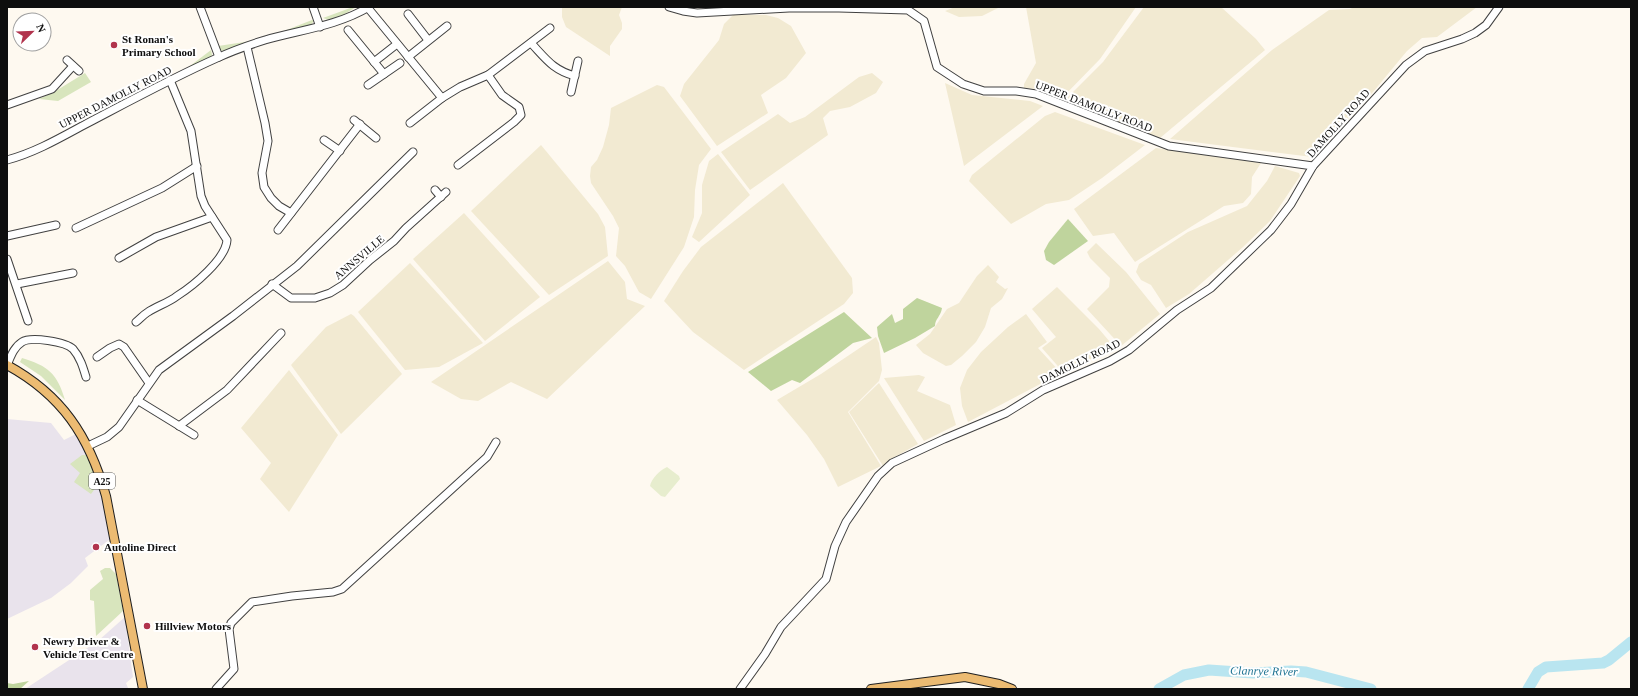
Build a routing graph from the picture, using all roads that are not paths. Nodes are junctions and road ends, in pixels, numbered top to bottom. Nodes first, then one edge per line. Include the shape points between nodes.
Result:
1 (200, 7) edge
2 (313, 7) edge
3 (369, 7) edge
4 (669, 7) edge
5 (1499, 7) edge
6 (408, 14) dead end
7 (447, 26) dead end
8 (320, 27) junction
9 (550, 28) dead end
10 (348, 30) dead end
11 (428, 40) junction
12 (531, 43) junction
13 (397, 44) junction
14 (247, 47) junction
15 (218, 57) junction
16 (408, 57) junction
17 (67, 60) dead end
18 (578, 61) dead end
19 (374, 62) junction
20 (400, 63) dead end
21 (384, 74) junction
22 (488, 75) junction
23 (575, 76) junction
24 (170, 80) junction
25 (368, 85) dead end
26 (571, 92) dead end
27 (442, 98) junction
28 (7, 105) edge
29 (410, 123) dead end
30 (376, 138) dead end
31 (324, 140) dead end
32 (340, 151) junction
33 (413, 152) dead end
34 (7, 160) edge
35 (458, 165) dead end
36 (196, 166) junction
37 (1313, 166) junction
38 (435, 190) dead end
39 (291, 213) junction
40 (212, 217) junction
41 (56, 225) dead end
42 (76, 228) dead end
43 (278, 230) dead end
44 (7, 236) edge
45 (119, 258) dead end
46 (7, 259) edge
47 (73, 273) dead end
48 (17, 284) junction
49 (272, 284) junction
50 (28, 321) dead end
51 (136, 322) dead end
52 (281, 333) dead end
53 (97, 358) dead end
54 (7, 365) edge
55 (86, 377) dead end
56 (149, 383) junction
57 (137, 400) junction
58 (180, 426) junction
59 (194, 435) dead end
60 (496, 442) dead end
61 (88, 446) junction
62 (143, 689) edge
63 (216, 689) edge
64 (740, 689) edge
65 (871, 689) edge
66 (1012, 689) edge

1 - 15 street
2 - 8 street
3 - 8 street, UPPER DAMOLLY ROAD via 353,16
3 - 13 street
4 - 37 street, UPPER DAMOLLY ROAD via 697,13 803,8 908,10 924,21 937,67 963,84 984,91 1036,94 1169,146
5 - 37 street, DAMOLLY ROAD via 1476,34 1425,51 1406,65
6 - 11 street
7 - 11 street
8 - 14 street, UPPER DAMOLLY ROAD
9 - 12 street
10 - 19 street
11 - 16 street
12 - 22 street
12 - 23 street via 554,67
13 - 16 street
13 - 19 street
14 - 15 street, UPPER DAMOLLY ROAD
14 - 39 street via 268,141 262,173 264,187 271,198
15 - 24 street, UPPER DAMOLLY ROAD
16 - 27 street
17 - 28 street via 76,68 52,89
18 - 23 street
19 - 21 street
20 - 21 street
21 - 25 street
22 - 27 street
22 - 35 street via 502,95 519,107 520,115
23 - 26 street
24 - 34 street, UPPER DAMOLLY ROAD via 48,144
24 - 36 street via 191,131
27 - 29 street
30 - 32 street via 357,122
31 - 32 street
32 - 39 street
33 - 49 street via 316,249
36 - 40 street via 201,196
36 - 42 street via 162,188
37 - 64 street, DAMOLLY ROAD via 1291,204 1271,230 1211,288 1177,310 1129,350 1043,390 1006,413 892,463 878,476 846,522 835,546 826,579 781,627
38 - 49 street, ANNSVILLE via 444,194 394,241 330,293 315,298 290,298
39 - 43 street
40 - 45 street via 156,237
40 - 51 street via 226,240 223,252 184,292 148,312
41 - 44 street
46 - 48 street
47 - 48 street
48 - 50 street
49 - 56 street via 159,370
52 - 58 street via 227,390
53 - 56 street via 110,348 119,344 124,346
54 - 55 street via 15,348 24,340 63,343 72,348 80,359
54 - 61 main road, A25 via 36,383 51,397 65,411
56 - 57 street
57 - 58 street
57 - 61 street via 119,427 107,437
58 - 59 street
60 - 63 street via 487,457 342,589 252,602 231,623 229,629 234,669
61 - 62 main road, A25 via 97,465 106,496
65 - 66 main road via 965,677

